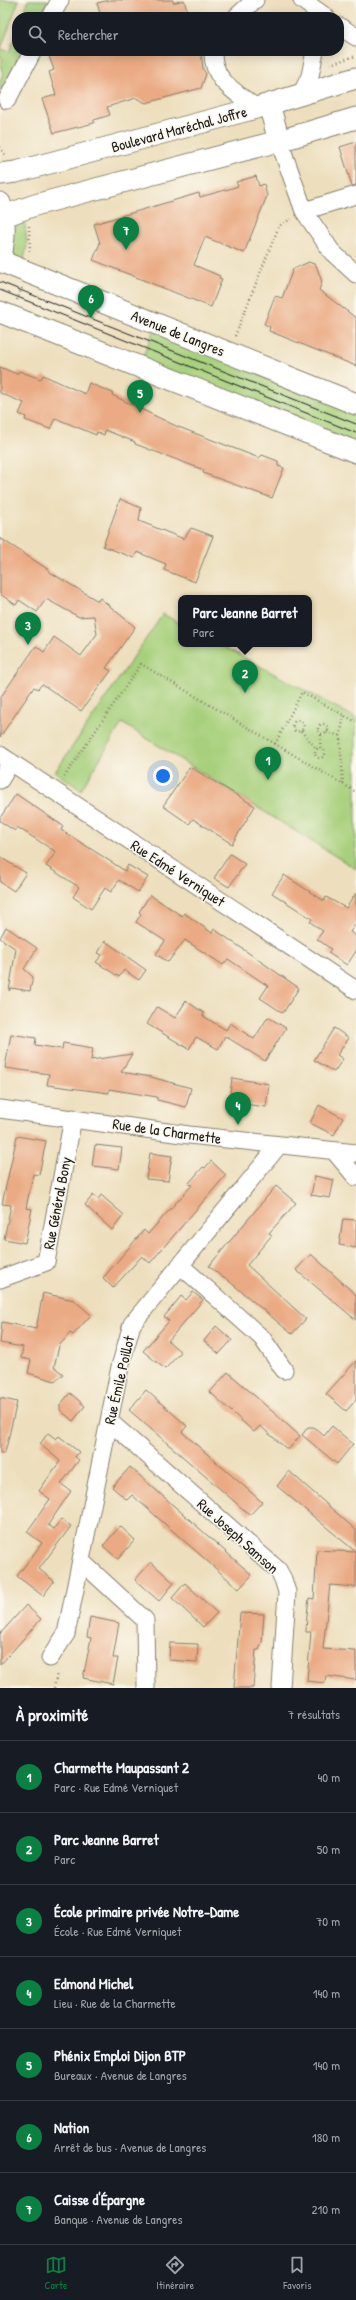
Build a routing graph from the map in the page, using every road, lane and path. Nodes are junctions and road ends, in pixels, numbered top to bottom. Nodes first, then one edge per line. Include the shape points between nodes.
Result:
1 (60, 0) edge
2 (255, 0) edge
3 (304, 6) edge
4 (54, 12) edge
5 (242, 12) edge
6 (316, 12) edge
7 (344, 29) edge
8 (356, 37) edge
9 (30, 56) edge
10 (213, 56) edge
11 (314, 56) edge
12 (356, 56) edge
13 (312, 69) junction
14 (356, 78) edge
15 (301, 95) junction
16 (7, 100) dead end
17 (263, 106) junction
18 (356, 118) edge
19 (280, 141) junction
20 (0, 174) edge
21 (356, 195) edge
22 (2, 209) edge
23 (304, 211) junction
24 (0, 261) edge
25 (356, 274) edge
26 (0, 312) edge
27 (228, 354) junction
28 (356, 404) edge
29 (356, 452) edge
30 (344, 716) junction
31 (356, 722) edge
32 (293, 724) junction
33 (284, 725) junction
34 (301, 731) junction
35 (327, 732) junction
36 (321, 733) junction
37 (340, 736) junction
38 (275, 744) junction
39 (6, 759) edge
40 (0, 780) edge
41 (343, 785) junction
42 (55, 790) junction
43 (356, 792) edge
44 (356, 990) edge
45 (0, 1109) edge
46 (73, 1118) junction
47 (279, 1145) junction
48 (334, 1151) junction
49 (356, 1153) edge
50 (356, 1177) edge
51 (180, 1265) junction
52 (0, 1280) edge
53 (284, 1370) dead end
54 (110, 1422) junction
55 (82, 1562) junction
56 (50, 1658) dead end
57 (146, 1688) edge
58 (281, 1688) edge

1 - 4 street
2 - 5 street
3 - 6 street
7 - 8 street
9 - 16 street
10 - 17 street via 212,65 223,82
11 - 13 street
12 - 13 path
13 - 15 street
14 - 15 main road, Boulevard Maréchal Joffre
15 - 17 main road, Boulevard Maréchal Joffre
17 - 19 main road
17 - 20 main road, Boulevard Maréchal Joffre via 16,172
18 - 19 main road
19 - 22 main road via 35,205
19 - 23 street
21 - 23 street
22 - 24 main road via 5,238
23 - 25 street via 332,252
23 - 27 path via 278,226
24 - 27 main road, Avenue de Langres
26 - 29 main road
27 - 28 main road, Avenue de Langres
30 - 31 path
30 - 33 path via 302,692
30 - 37 path
32 - 33 path
32 - 34 path via 295,730
32 - 34 path via 298,720 302,722 304,725
33 - 38 path
34 - 36 path via 318,749
35 - 36 path
35 - 36 path via 328,726 322,724 318,728
35 - 37 path
37 - 41 path
38 - 41 path
38 - 42 path via 141,664
39 - 40 street
39 - 42 street, Rue Edmé Verniquet
41 - 43 path
42 - 44 street, Rue Edmé Verniquet
45 - 46 street, Rue de la Charmette
46 - 47 street, Rue de la Charmette
46 - 52 street, Rue Général Bony via 46,1262
47 - 48 street, Rue de la Charmette
47 - 51 street, Rue Émile Poillot
48 - 49 street, Rue de la Charmette
48 - 50 street
51 - 53 street via 262,1338
51 - 54 street, Rue Émile Poillot via 132,1324
54 - 55 street, Rue Émile Poillot
54 - 58 street, Rue Joseph Samson via 278,1570 284,1579 287,1592
55 - 56 street, Rue Émile Poillot via 66,1634
55 - 57 street via 145,1620

